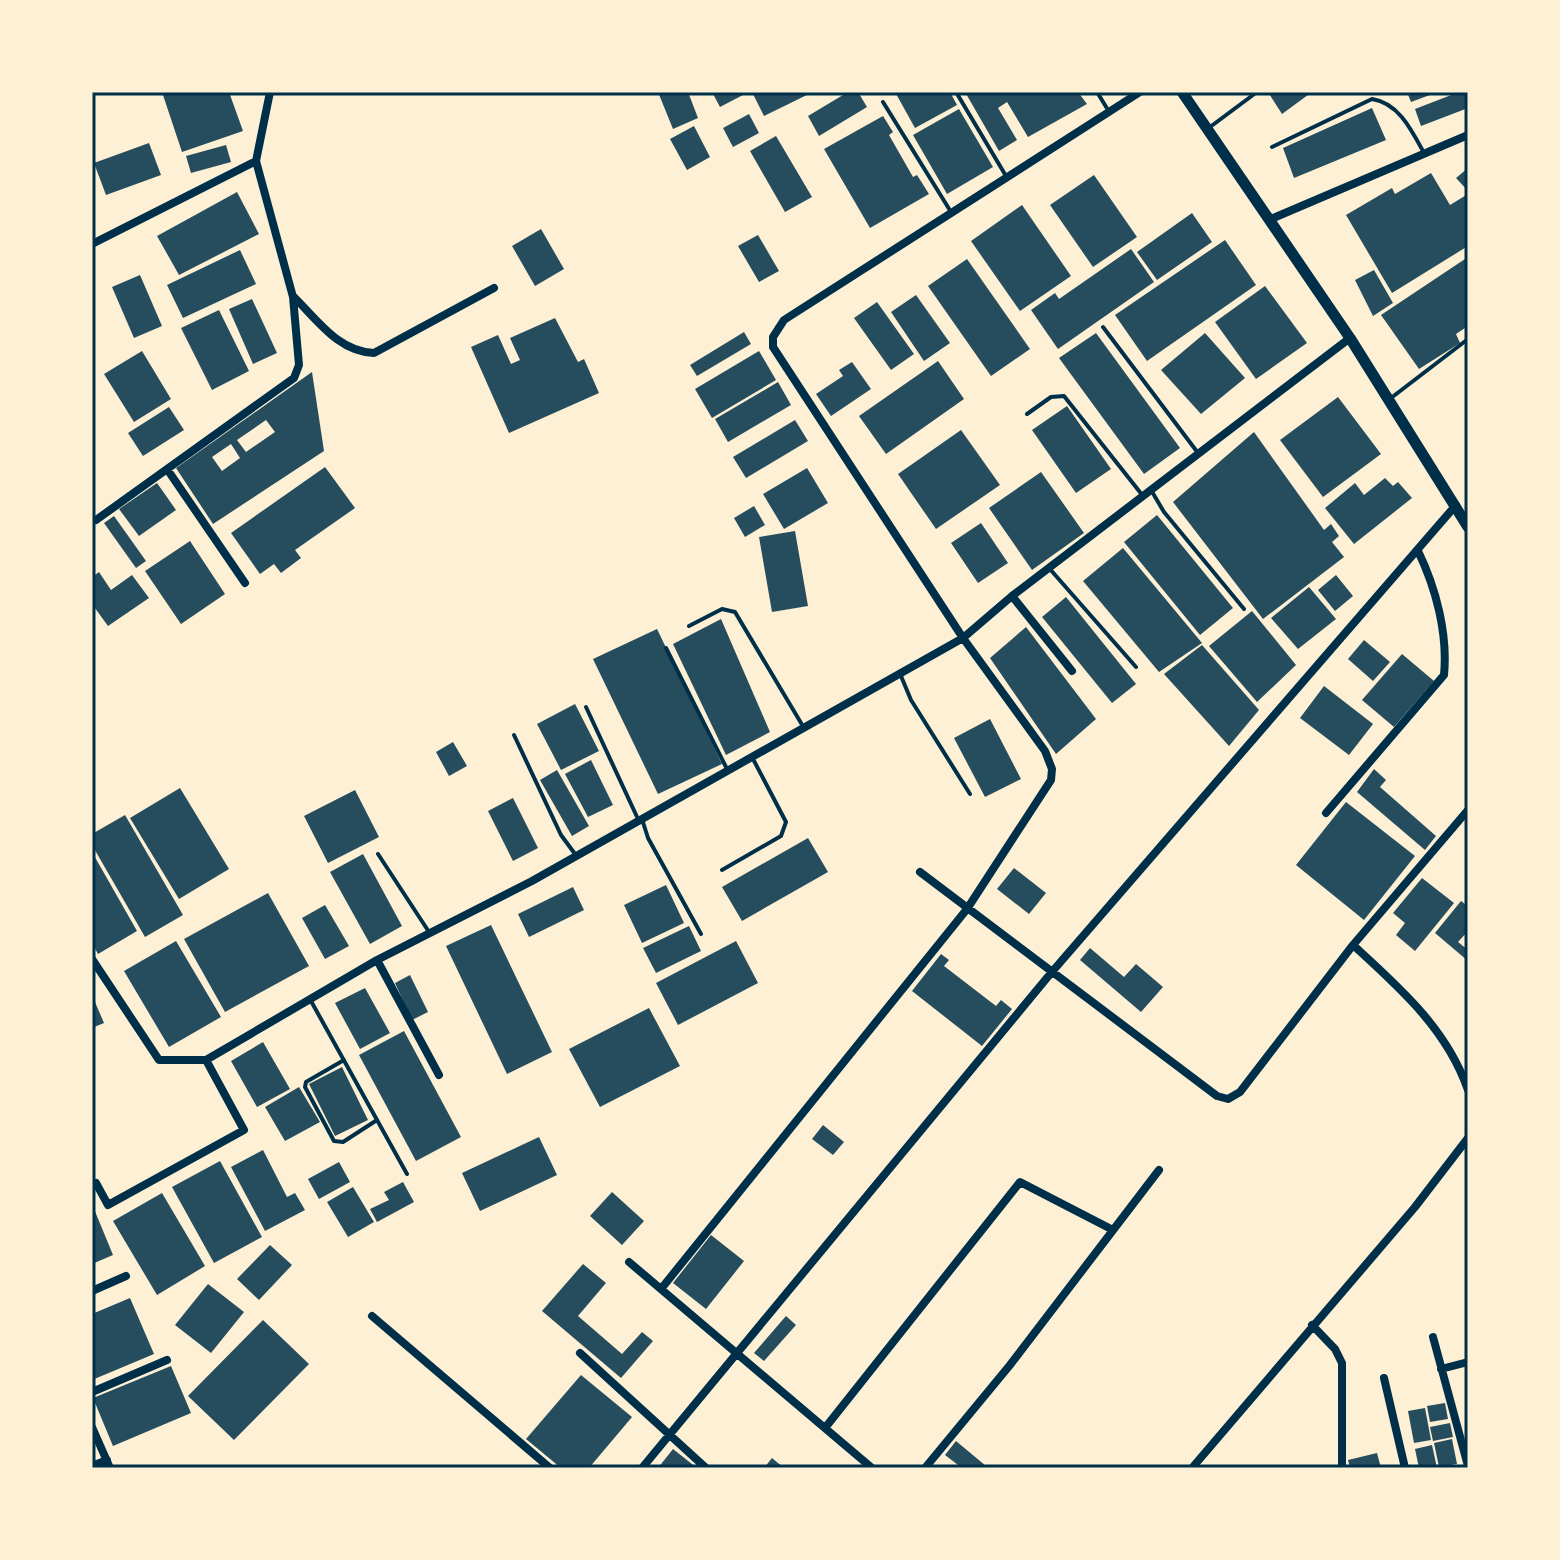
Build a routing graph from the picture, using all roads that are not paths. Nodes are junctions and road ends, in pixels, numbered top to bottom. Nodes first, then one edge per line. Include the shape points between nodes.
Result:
1 (270, 92) edge
2 (956, 92) edge
3 (1097, 92) edge
4 (1140, 92) edge
5 (1182, 92) edge
6 (1257, 92) edge
7 (883, 102) dead end
8 (1110, 113) junction
9 (1208, 129) junction
10 (1468, 135) edge
11 (1272, 147) dead end
12 (1424, 154) junction
13 (256, 161) junction
14 (1007, 178) junction
15 (951, 213) junction
16 (1271, 219) junction
17 (92, 244) edge
18 (494, 288) dead end
19 (293, 297) junction
20 (1103, 327) dead end
21 (1350, 338) junction
22 (1468, 339) edge
23 (1389, 400) junction
24 (1027, 414) dead end
25 (1198, 454) junction
26 (167, 469) junction
27 (1147, 493) junction
28 (1456, 505) junction
29 (96, 520) dead end
30 (1468, 527) edge
31 (1418, 551) junction
32 (1049, 568) junction
33 (245, 583) dead end
34 (1012, 596) junction
35 (1244, 609) dead end
36 (689, 626) dead end
37 (963, 638) junction
38 (666, 648) dead end
39 (1136, 667) dead end
40 (1072, 671) dead end
41 (900, 673) junction
42 (586, 707) dead end
43 (804, 728) junction
44 (514, 735) dead end
45 (752, 757) junction
46 (728, 771) junction
47 (970, 794) dead end
48 (1468, 810) edge
49 (1326, 813) dead end
50 (640, 820) junction
51 (378, 854) dead end
52 (577, 856) junction
53 (722, 870) dead end
54 (920, 872) dead end
55 (967, 909) junction
56 (430, 933) junction
57 (701, 934) dead end
58 (1353, 945) junction
59 (92, 959) edge
60 (377, 960) junction
61 (101, 972) junction
62 (1051, 973) junction
63 (92, 977) edge
64 (310, 999) junction
65 (206, 1060) junction
66 (344, 1060) junction
67 (439, 1075) dead end
68 (1468, 1090) edge
69 (377, 1120) junction
70 (1468, 1138) edge
71 (1159, 1170) dead end
72 (407, 1174) dead end
73 (92, 1185) edge
74 (1113, 1230) junction
75 (629, 1262) dead end
76 (126, 1276) dead end
77 (661, 1289) junction
78 (92, 1291) edge
79 (372, 1316) dead end
80 (1312, 1325) junction
81 (1433, 1337) dead end
82 (580, 1353) dead end
83 (734, 1353) junction
84 (167, 1360) dead end
85 (1468, 1362) edge
86 (1441, 1369) junction
87 (1384, 1378) dead end
88 (92, 1392) edge
89 (92, 1427) edge
90 (825, 1428) junction
91 (668, 1436) junction
92 (108, 1464) edge
93 (92, 1466) edge
94 (1468, 1466) edge
95 (550, 1468) edge
96 (642, 1468) edge
97 (706, 1468) edge
98 (872, 1468) edge
99 (925, 1468) edge
100 (1192, 1468) edge
101 (1342, 1468) edge
102 (1405, 1468) edge

1 - 13 street
2 - 14 lane
3 - 8 lane
4 - 8 street
5 - 9 street
6 - 9 lane
7 - 15 lane
8 - 14 street
9 - 16 street
10 - 12 street
11 - 12 lane via 1372,99 1382,100 1403,118
12 - 16 street
13 - 17 street
13 - 19 street
14 - 15 street
15 - 37 street via 784,320 773,347
16 - 21 street
18 - 19 street via 374,353 344,346
19 - 26 street via 299,365 294,378
20 - 25 lane
21 - 23 street
21 - 25 street
22 - 23 lane
23 - 28 street
24 - 27 lane via 1051,397 1064,396
25 - 27 street
26 - 29 street
26 - 33 street
27 - 32 street
27 - 35 lane
28 - 30 street
28 - 31 street
31 - 49 street via 1438,610 1444,675
31 - 62 street
32 - 34 street
32 - 39 lane
34 - 37 street
34 - 40 street
36 - 43 lane via 722,609 735,612
37 - 41 street
37 - 55 street via 1045,751 1052,769 1051,780
38 - 46 lane
41 - 43 street
41 - 47 lane
42 - 50 lane
43 - 45 street
44 - 52 lane via 561,835
45 - 46 street
45 - 53 lane via 785,829
46 - 50 street
48 - 58 street
50 - 52 street
50 - 57 lane
51 - 56 lane
52 - 56 street
54 - 55 street
55 - 62 street
55 - 77 street
56 - 60 street
58 - 62 street via 1240,1092 1228,1099
58 - 68 street via 1422,1009 1460,1067
59 - 61 street
60 - 64 street
60 - 67 street
61 - 63 lane
61 - 65 street via 159,1060
62 - 83 street
64 - 65 street
64 - 66 lane
65 - 73 street via 244,1130 108,1205 96,1183
66 - 69 lane
66 - 69 lane via 305,1087 334,1141 343,1142
69 - 72 lane
70 - 80 street
71 - 74 street
74 - 90 street via 1020,1182
74 - 99 street
75 - 77 street
76 - 78 street
77 - 83 street
79 - 95 street
80 - 100 street
80 - 101 street via 1342,1363
81 - 86 street
82 - 91 street
83 - 90 street
83 - 91 street
84 - 88 street
85 - 86 street
86 - 94 street
87 - 102 street
89 - 92 street
90 - 98 street
91 - 96 street
91 - 97 street
92 - 93 street

